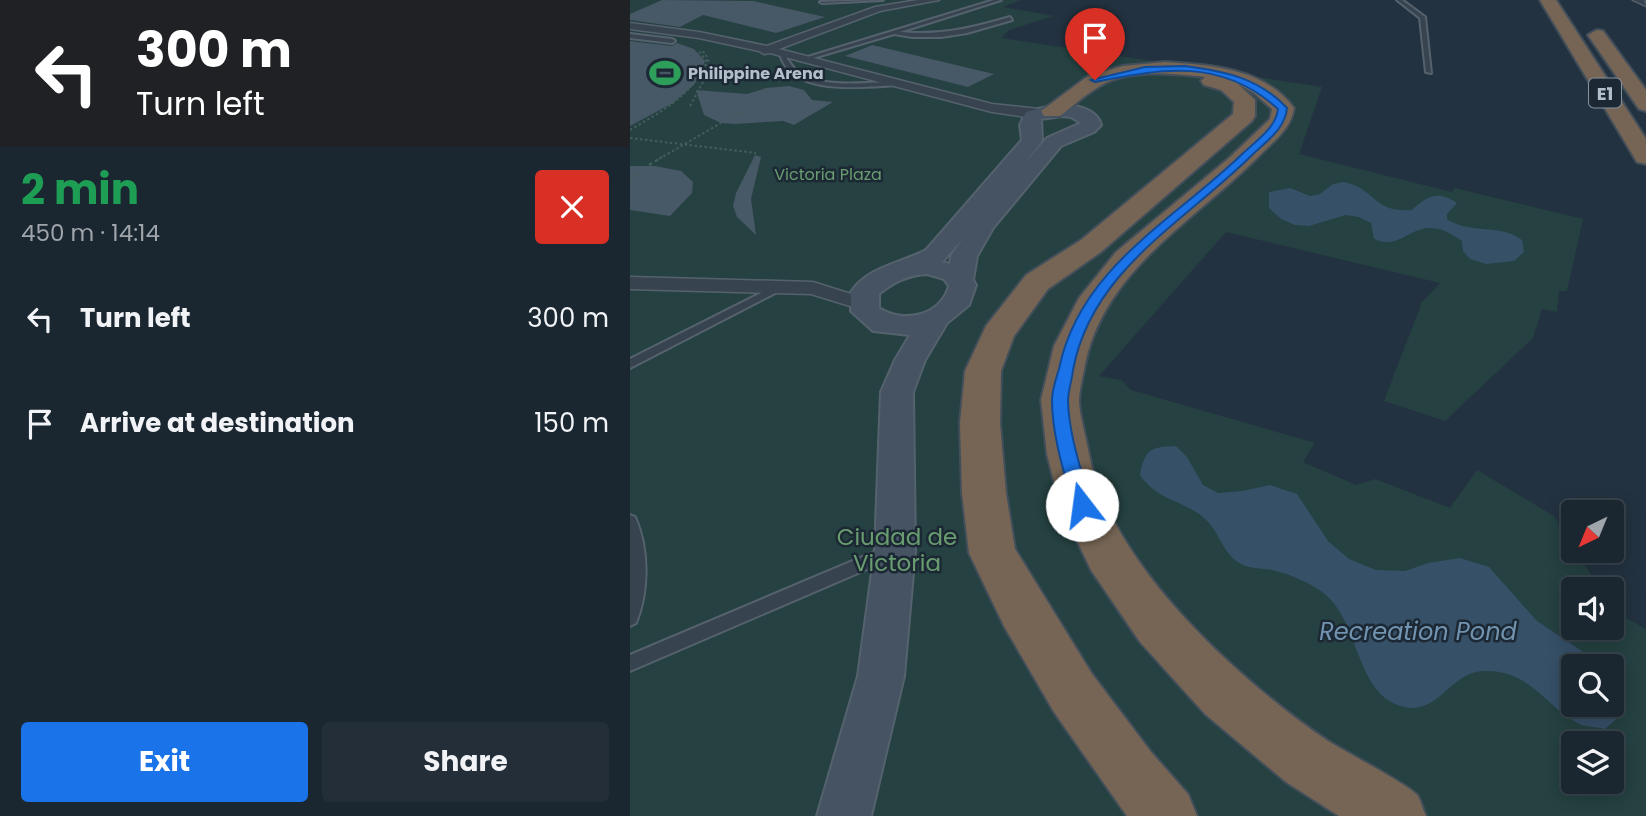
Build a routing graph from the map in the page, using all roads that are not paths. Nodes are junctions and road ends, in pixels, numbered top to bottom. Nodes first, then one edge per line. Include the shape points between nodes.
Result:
1 (881, 0) edge
2 (935, 0) edge
3 (999, 0) edge
4 (1399, 0) edge
5 (1548, 0) edge
6 (1637, 0) edge
7 (822, 2) edge
8 (1645, 4) edge
9 (1010, 19) dead end
10 (1588, 22) dead end
11 (630, 26) edge
12 (892, 32) junction
13 (671, 35) junction
14 (630, 36) edge
15 (650, 38) junction
16 (764, 51) junction
17 (782, 55) junction
18 (801, 60) junction
19 (1429, 72) dead end
20 (902, 83) junction
21 (1646, 104) edge
22 (1054, 125) junction
23 (1646, 157) edge
24 (914, 267) junction
25 (960, 279) junction
26 (630, 283) edge
27 (779, 286) junction
28 (867, 310) junction
29 (935, 320) junction
30 (630, 364) edge
31 (897, 392) junction
32 (630, 521) edge
33 (895, 550) junction
34 (630, 618) edge
35 (630, 663) edge
36 (844, 816) edge
37 (1166, 816) edge
38 (1395, 816) edge

1 - 7 lane
2 - 16 street via 878,9
3 - 12 lane
4 - 19 lane via 1422,17
5 - 23 highway, E1
6 - 8 street
9 - 12 lane via 936,37
10 - 21 highway, E1
11 - 13 street
12 - 18 lane
13 - 15 lane
13 - 15 lane
13 - 16 street
14 - 15 lane
16 - 17 street
17 - 18 street
17 - 20 lane via 799,76 813,80
18 - 20 street
20 - 22 street
22 - 24 main road via 935,255
22 - 25 main road via 964,256
22 - 37 highway via 1090,104 1100,90 1148,77 1215,82 1239,93 1246,106 1244,116 1199,156 1091,246 1037,282 998,334 983,371 980,423 992,553 1073,693
22 - 38 highway via 1071,100 1095,80 1165,68 1245,80 1283,108 1281,121 1127,258 1096,298 1070,346 1060,400 1068,454 1082,505 1108,555 1158,625 1224,695 1307,761
24 - 25 main road via 938,268
24 - 28 main road via 894,272 865,292
25 - 29 main road via 961,299
26 - 27 street
27 - 28 street via 813,288
27 - 30 lane
28 - 29 main road via 888,325
28 - 31 main road via 888,348
29 - 31 main road
31 - 33 main road
32 - 34 lane via 637,541 637,598
33 - 35 lane
33 - 36 main road via 881,676

